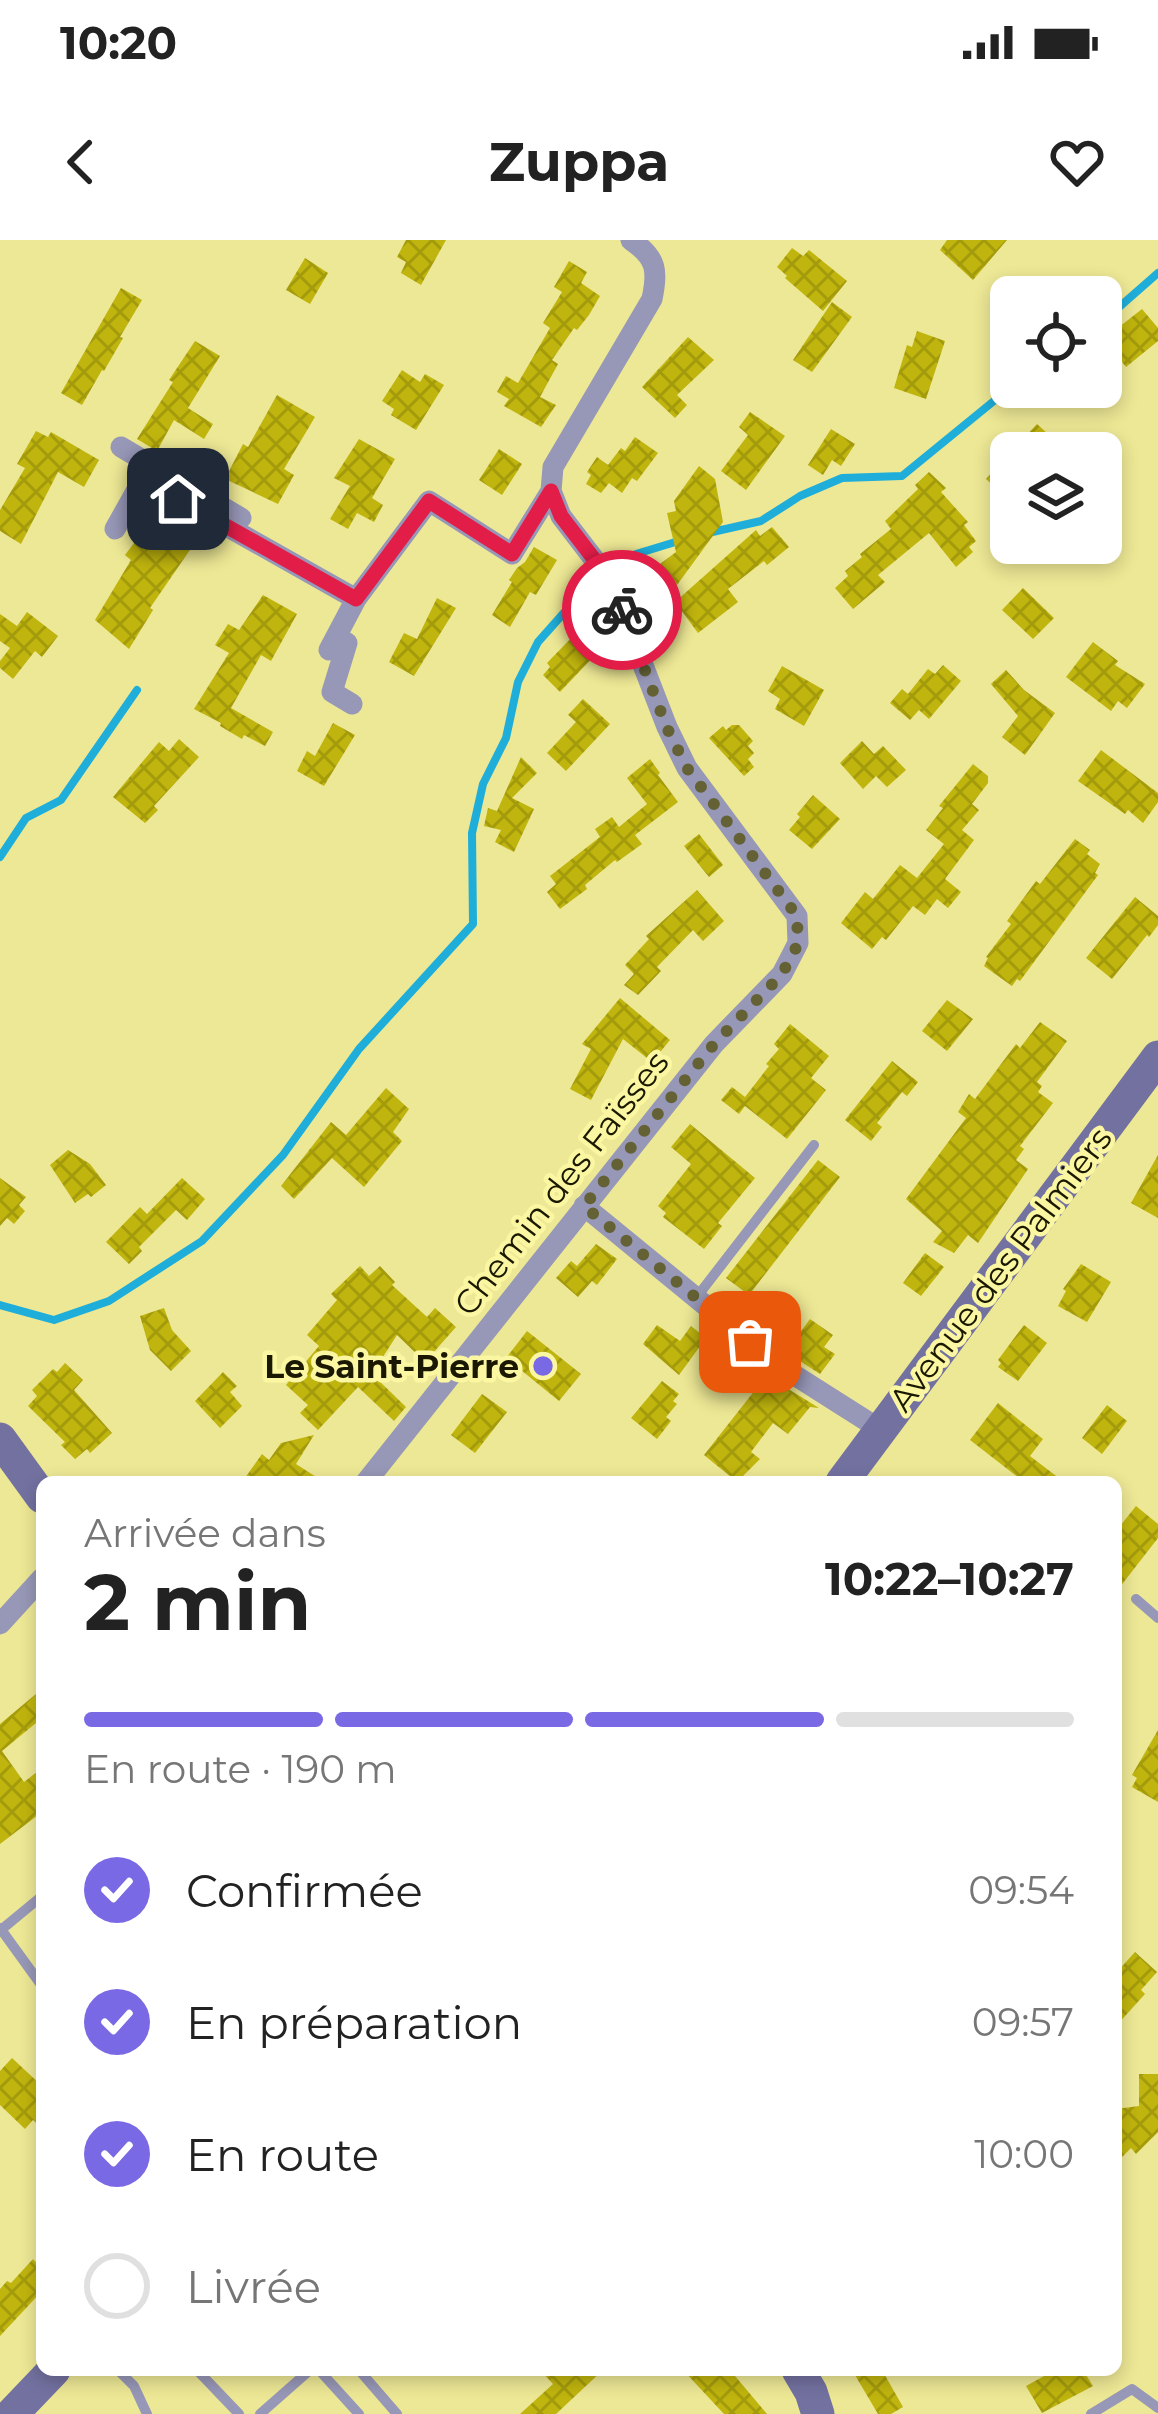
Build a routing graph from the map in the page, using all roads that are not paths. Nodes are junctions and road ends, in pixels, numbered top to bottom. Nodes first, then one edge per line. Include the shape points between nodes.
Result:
1 (631, 240) edge
2 (122, 447) dead end
3 (551, 491) junction
4 (115, 530) dead end
5 (250, 539) junction
6 (356, 599) junction
7 (352, 704) dead end
8 (1158, 1057) edge
9 (814, 1145) dead end
10 (584, 1206) junction
11 (696, 1298) junction
12 (881, 1430) junction
13 (0, 1439) edge
14 (371, 1476) edge
15 (846, 1476) edge
16 (36, 1489) edge
17 (36, 1585) edge
18 (1136, 1598) dead end
19 (1158, 1618) edge
20 (0, 1624) edge
21 (36, 1901) edge
22 (1, 1929) edge
23 (36, 1978) edge
24 (47, 2376) edge
25 (124, 2376) edge
26 (203, 2376) edge
27 (307, 2376) edge
28 (320, 2376) edge
29 (364, 2376) edge
30 (802, 2376) edge
31 (1158, 2408) edge
32 (392, 2412) edge
33 (12, 2414) edge
34 (147, 2414) edge
35 (239, 2414) edge
36 (260, 2414) edge
37 (359, 2414) edge
38 (818, 2414) edge
39 (1091, 2414) edge

1 - 3 street via 658,274 652,299 553,467
2 - 5 street via 245,521
3 - 6 street via 512,554 429,501
3 - 10 street, Chemin des Faïsses via 610,580 687,768 797,916 798,944 782,974 714,1044
4 - 5 street via 142,479
5 - 6 street
6 - 7 street via 332,644 347,644 332,692
8 - 12 main road, Avenue des Palmiers
9 - 11 lane
10 - 11 street
10 - 14 street, Chemin des Faïsses
11 - 12 street via 777,1364
12 - 15 main road, Avenue des Palmiers
13 - 16 main road
17 - 20 street
18 - 19 lane
21 - 22 lane
22 - 23 lane
24 - 33 main road
25 - 34 lane
26 - 35 lane
27 - 36 lane
28 - 37 lane
29 - 32 lane
30 - 38 main road
31 - 39 lane via 1132,2390

